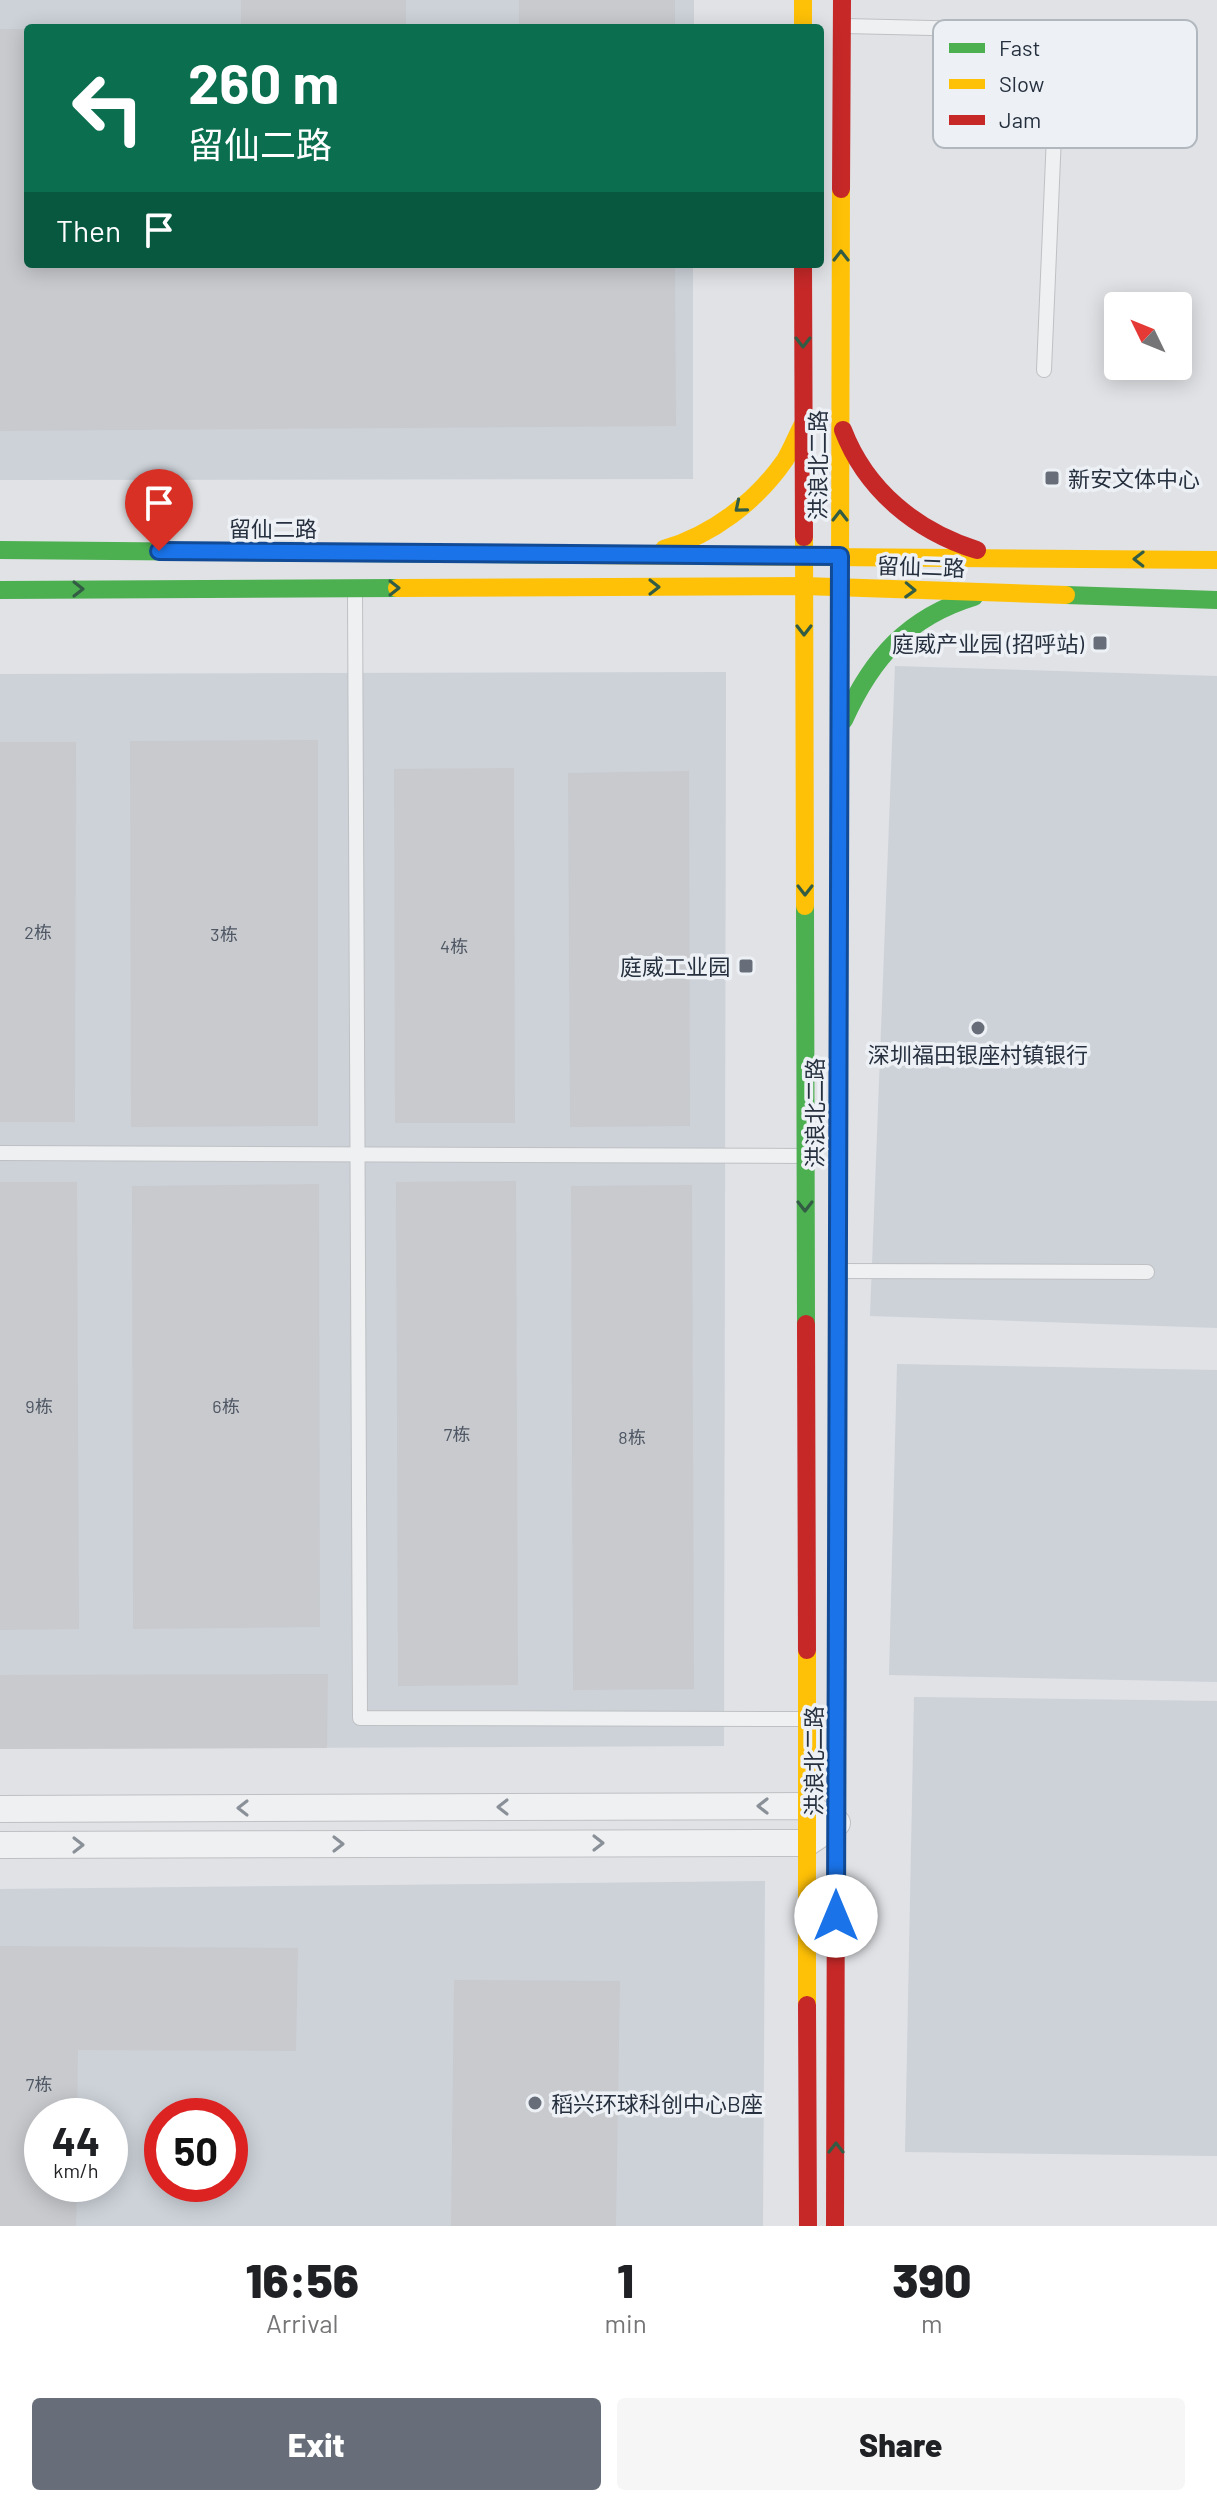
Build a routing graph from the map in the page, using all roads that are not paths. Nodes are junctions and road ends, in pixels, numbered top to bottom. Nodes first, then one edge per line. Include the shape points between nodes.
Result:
1 (803, 0) edge
2 (842, 0) edge
3 (803, 24) edge
4 (842, 26) junction
5 (933, 28) edge
6 (1053, 148) edge
7 (803, 268) edge
8 (1044, 370) dead end
9 (804, 424) junction
10 (841, 424) junction
11 (0, 550) edge
12 (636, 554) junction
13 (804, 555) junction
14 (840, 556) junction
15 (1007, 557) junction
16 (1217, 560) edge
17 (804, 586) junction
18 (840, 587) junction
19 (355, 588) junction
20 (0, 590) edge
21 (995, 593) junction
22 (1217, 600) edge
23 (840, 730) junction
24 (0, 1153) edge
25 (358, 1154) junction
26 (805, 1156) junction
27 (838, 1271) junction
28 (1147, 1272) dead end
29 (806, 1719) junction
30 (806, 1806) junction
31 (0, 1809) edge
32 (837, 1823) junction
33 (807, 1843) junction
34 (0, 1845) edge
35 (808, 2226) edge
36 (835, 2226) edge

1 - 3 main road
2 - 4 main road, 洪浪北二路
4 - 5 lane
10 -> 4 main road, 洪浪北二路
6 - 8 lane
7 -> 9 main road, 洪浪北二路
9 -> 12 main road via 783,463 737,512 673,547
9 - 13 main road, 洪浪北二路
14 -> 10 main road, 洪浪北二路
10 - 15 main road via 855,460 903,510 966,548
11 - 12 main road, 留仙二路
12 - 13 main road, 留仙二路
13 - 14 main road, 留仙二路
13 - 17 main road, 洪浪北二路
14 - 15 main road, 留仙二路
14 - 18 main road, 洪浪北二路
16 -> 15 main road, 留仙二路
17 - 18 main road, 留仙二路
19 -> 17 main road, 留仙二路
17 -> 26 main road, 洪浪北二路
18 -> 21 main road, 留仙二路
18 - 23 main road, 洪浪北二路
20 -> 19 main road, 留仙二路
19 - 25 lane
21 - 22 main road, 留仙二路
21 - 23 main road via 959,601 899,637 854,693
23 - 27 main road, 洪浪北二路
24 - 25 lane
25 - 26 lane
25 - 29 lane via 360,1718
26 -> 29 main road, 洪浪北二路
27 - 28 lane
27 - 32 main road, 洪浪北二路
29 - 30 main road, 洪浪北二路
30 -> 31 street
30 - 32 street
30 - 33 main road, 洪浪北二路
32 - 33 street
36 -> 32 main road, 洪浪北二路
34 -> 33 street
33 - 35 main road, 洪浪北二路

